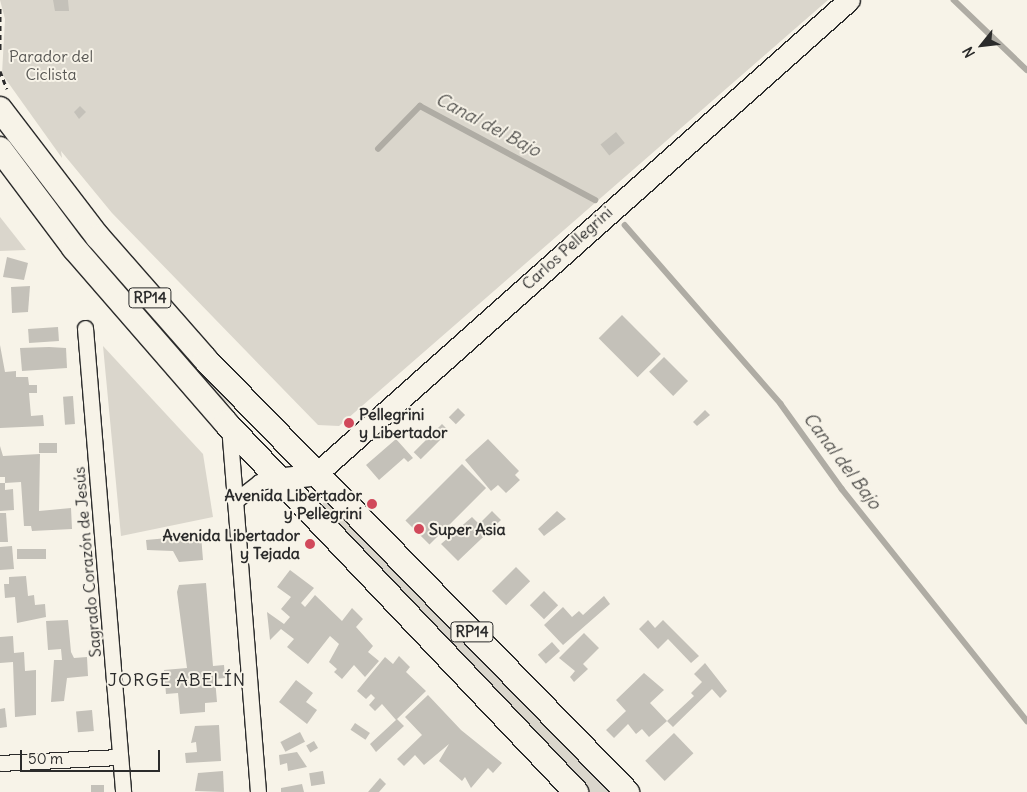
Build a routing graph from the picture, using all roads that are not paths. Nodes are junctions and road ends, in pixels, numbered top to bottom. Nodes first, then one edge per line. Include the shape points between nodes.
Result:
1 (849, 0) edge
2 (0, 109) edge
3 (0, 149) edge
4 (85, 328) dead end
5 (229, 426) junction
6 (316, 474) junction
7 (277, 479) junction
8 (235, 501) junction
9 (120, 756) junction
10 (0, 763) edge
11 (123, 792) edge
12 (258, 792) edge
13 (576, 792) edge
14 (627, 792) edge

1 - 6 main road, Carlos Pellegrini
2 - 6 main road, RP14 via 158,307
3 - 5 main road, RP14 via 85,262
4 - 9 street, Sagrado Corazón de Jesús
5 - 7 main road, RP14
5 - 8 street
6 - 7 main road
6 - 14 main road, RP14
7 - 8 street via 258,482
7 - 13 main road, RP14
8 - 12 street
9 - 10 street
9 - 11 street, Sagrado Corazón de Jesús

